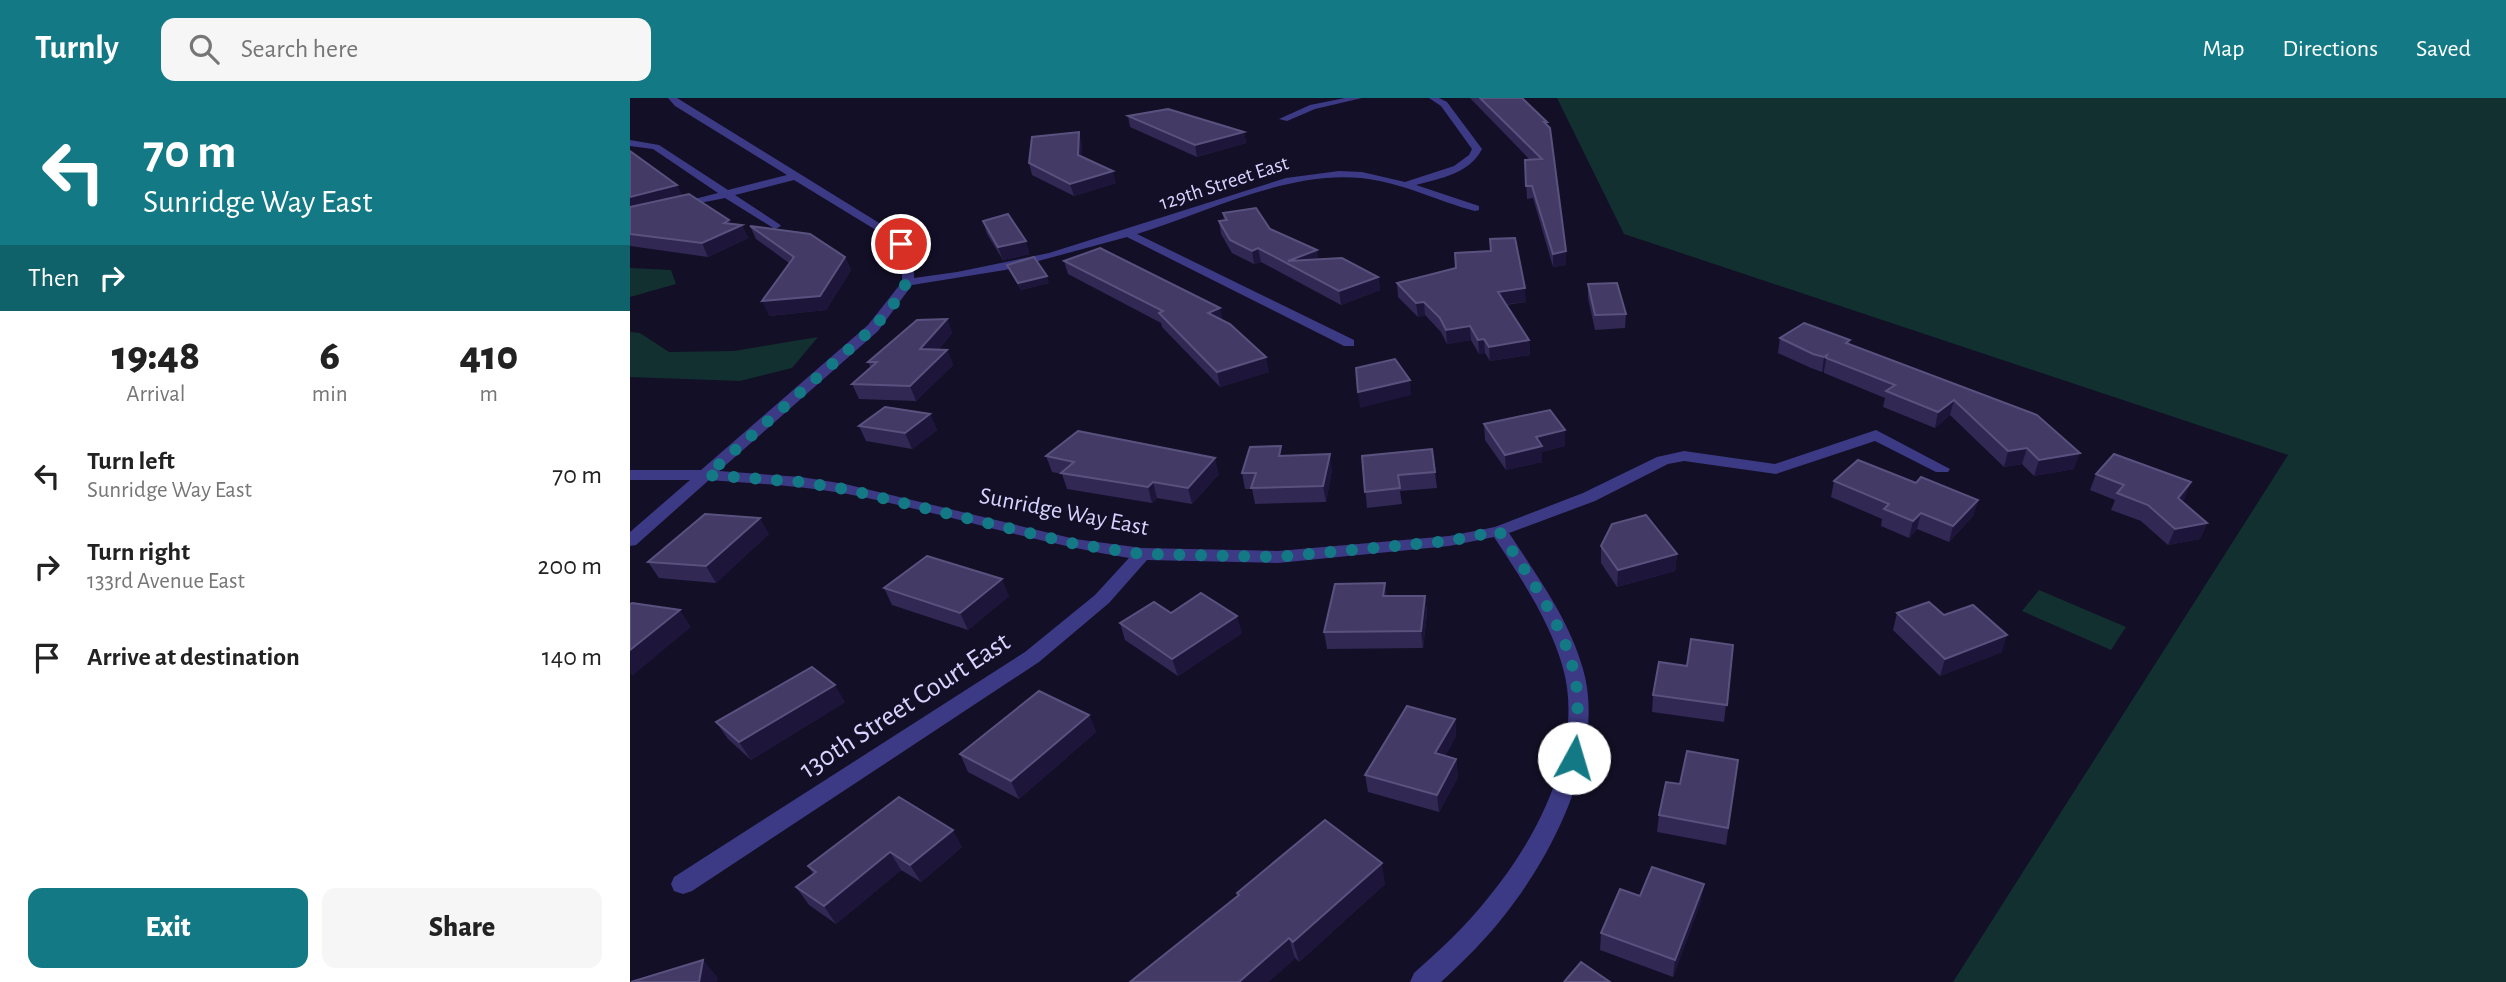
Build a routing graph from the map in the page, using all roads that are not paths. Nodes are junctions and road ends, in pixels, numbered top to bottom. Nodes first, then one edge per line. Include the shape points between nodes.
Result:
1 (672, 98) edge
2 (1358, 98) edge
3 (1433, 98) edge
4 (1284, 118) dead end
5 (630, 142) edge
6 (797, 176) junction
7 (1408, 184) junction
8 (728, 194) junction
9 (667, 208) edge
10 (1475, 208) dead end
11 (775, 226) edge
12 (1129, 234) junction
13 (908, 282) junction
14 (1349, 343) dead end
15 (1942, 469) dead end
16 (630, 475) edge
17 (707, 475) junction
18 (1499, 531) junction
19 (630, 541) edge
20 (1142, 554) junction
21 (683, 884) dead end
22 (1423, 982) edge

1 - 6 street
2 - 4 street
3 - 7 street, 129th Street East via 1444,104 1477,149 1460,166
5 - 8 street via 656,147
6 - 8 street
6 - 13 street via 893,236 908,255
7 - 10 street
7 - 12 street, 129th Street East via 1350,174 1295,179
8 - 9 street
8 - 11 street
12 - 13 street, 129th Street East via 1005,268
12 - 14 street
13 - 17 street via 873,328
15 - 18 street, Sunridge Way East via 1876,435 1776,469 1684,456 1663,460
16 - 17 street, Sunridge Way East
17 - 19 street
17 - 20 street, Sunridge Way East via 845,489 1075,544
18 - 20 street, Sunridge Way East via 1449,541 1278,557
18 - 22 street via 1560,634 1574,672 1578,708 1574,758 1534,849 1507,894
20 - 21 street, 130th Street Court East via 1102,599 1032,657

